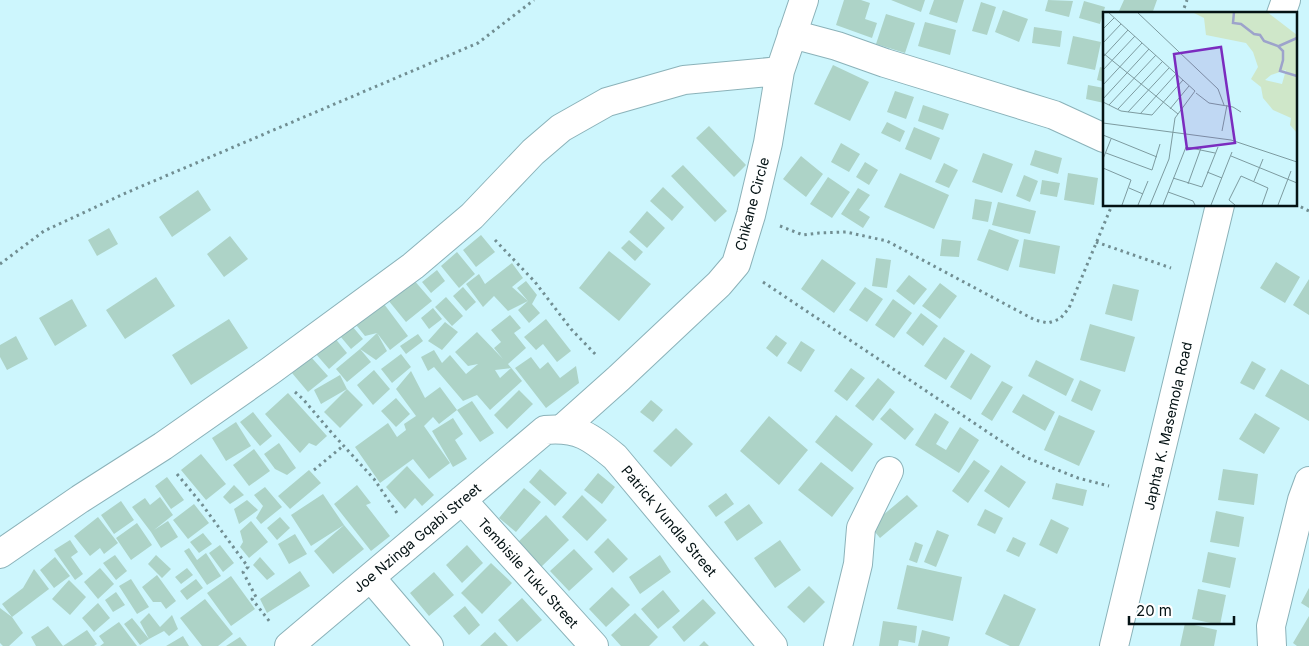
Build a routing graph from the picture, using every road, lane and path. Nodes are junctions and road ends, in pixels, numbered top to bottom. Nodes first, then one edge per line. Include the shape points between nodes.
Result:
1 (534, 0) edge
2 (804, 0) edge
3 (1187, 0) edge
4 (1286, 0) edge
5 (1183, 12) edge
6 (1282, 12) edge
7 (792, 34) junction
8 (780, 71) junction
9 (1103, 138) edge
10 (1296, 204) edge
11 (1112, 206) edge
12 (1220, 206) edge
13 (1309, 211) edge
14 (751, 215) junction
15 (472, 216) junction
16 (1096, 242) junction
17 (0, 264) edge
18 (736, 264) junction
19 (1173, 269) dead end
20 (270, 370) junction
21 (619, 378) junction
22 (554, 429) junction
23 (163, 446) junction
24 (343, 446) junction
25 (314, 470) dead end
26 (889, 471) dead end
27 (1309, 481) edge
28 (1110, 486) dead end
29 (462, 500) junction
30 (419, 537) junction
31 (0, 554) edge
32 (371, 578) junction
33 (289, 646) edge
34 (429, 646) edge
35 (594, 646) edge
36 (773, 646) edge
37 (838, 646) edge
38 (1114, 646) edge
39 (1272, 646) edge

1 - 17 path via 478,43 111,200 44,231
2 - 7 street, Chikane Circle
3 - 5 path
4 - 6 street
7 - 8 street, Chikane Circle
7 - 9 street via 1054,115
8 - 14 street, Chikane Circle
8 - 15 street via 684,80 608,102 561,128 533,152
10 - 13 path
11 - 16 path
12 - 38 street, Japhta K. Masemola Road
14 - 16 path via 803,235 846,232 887,241 1035,320 1048,323 1060,319 1069,308
14 - 18 street, Chikane Circle
15 - 20 street via 413,266
15 - 21 path via 535,282 571,329
16 - 19 path
18 - 21 street, Chikane Circle
18 - 28 path via 1025,457 1078,478
20 - 23 street
20 - 24 path via 303,399
21 - 22 street, Chikane Circle
22 - 29 street, Joe Nzinga Gqabi Street
22 - 36 street, Patrick Vundla Street via 591,438 615,457
23 - 31 street
23 - 33 path via 175,473 248,567 243,572 256,597 252,599
24 - 25 path
24 - 30 path via 374,479 405,524
26 - 37 street via 861,528 858,564
27 - 39 street via 1271,626
29 - 30 street, Joe Nzinga Gqabi Street
29 - 35 street, Tembisile Tuku Street
30 - 32 street, Joe Nzinga Gqabi Street
32 - 33 street, Joe Nzinga Gqabi Street
32 - 34 street

